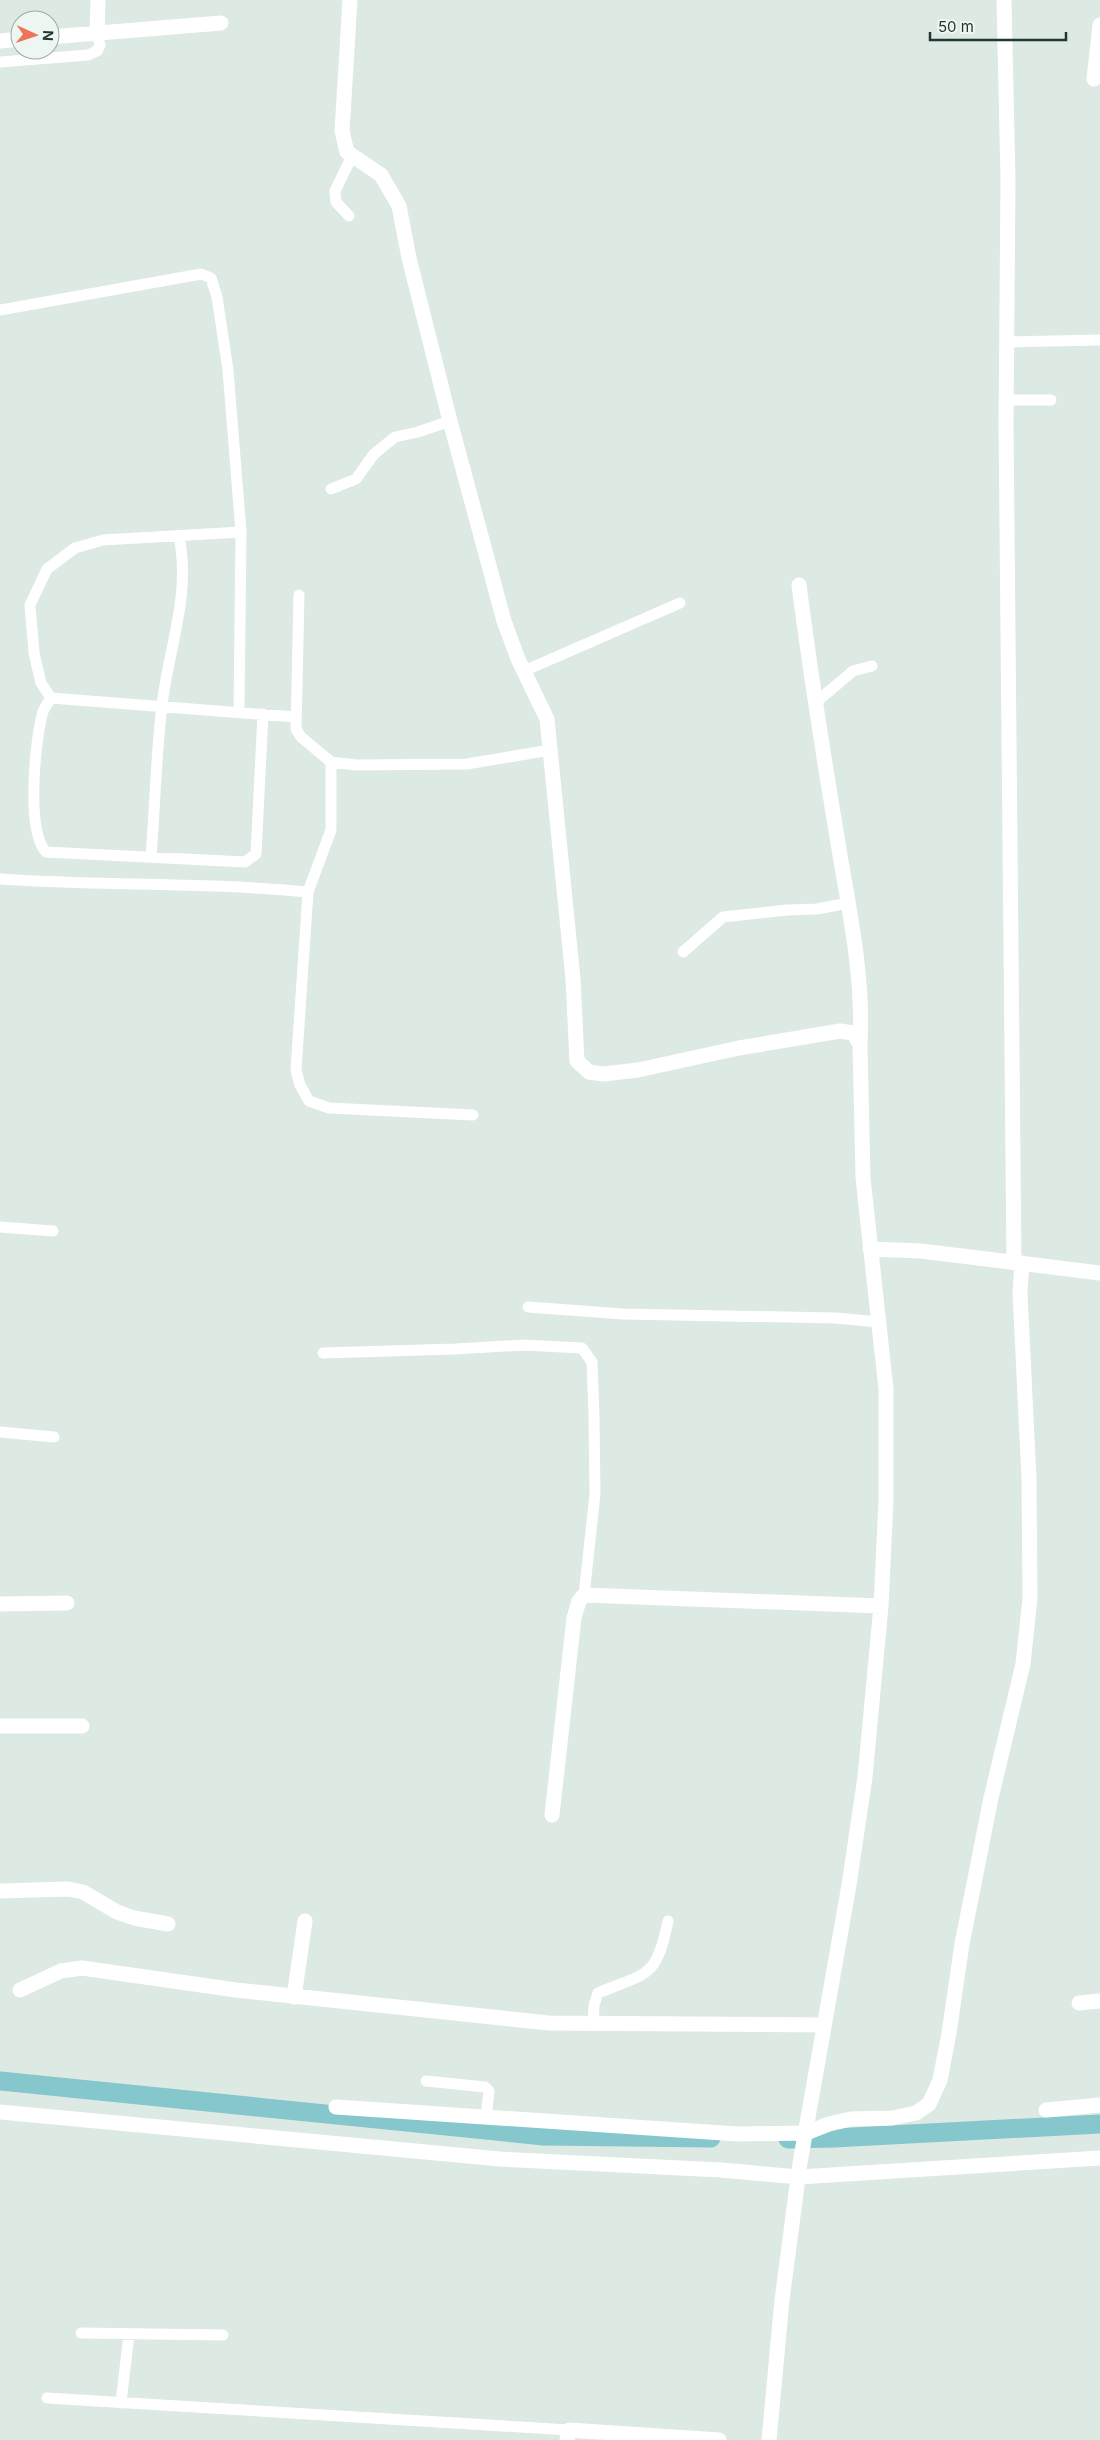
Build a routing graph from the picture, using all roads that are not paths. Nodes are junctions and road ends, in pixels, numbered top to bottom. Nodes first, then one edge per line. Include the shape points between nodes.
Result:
1 (98, 0) edge
2 (350, 0) edge
3 (1004, 0) edge
4 (221, 23) dead end
5 (1100, 25) edge
6 (97, 33) junction
7 (60, 35) edge
8 (0, 62) edge
9 (1094, 79) dead end
10 (352, 156) junction
11 (349, 216) dead end
12 (0, 310) edge
13 (1100, 340) edge
14 (1007, 342) junction
15 (1006, 400) junction
16 (1051, 400) dead end
17 (450, 421) junction
18 (331, 489) dead end
19 (241, 532) junction
20 (179, 536) junction
21 (799, 585) dead end
22 (299, 595) dead end
23 (680, 603) dead end
24 (872, 666) dead end
25 (524, 671) junction
26 (50, 698) junction
27 (815, 703) junction
28 (162, 706) junction
29 (239, 712) junction
30 (263, 714) junction
31 (295, 717) junction
32 (550, 750) junction
33 (331, 762) junction
34 (152, 857) junction
35 (0, 880) edge
36 (308, 892) junction
37 (848, 903) junction
38 (683, 952) dead end
39 (860, 1044) junction
40 (472, 1115) dead end
41 (0, 1227) edge
42 (54, 1231) dead end
43 (870, 1249) junction
44 (1018, 1263) junction
45 (1100, 1273) edge
46 (528, 1307) dead end
47 (878, 1322) junction
48 (323, 1353) dead end
49 (0, 1432) edge
50 (54, 1438) dead end
51 (584, 1595) junction
52 (67, 1603) dead end
53 (0, 1604) edge
54 (881, 1606) junction
55 (0, 1726) edge
56 (82, 1726) dead end
57 (552, 1815) dead end
58 (0, 1891) edge
59 (305, 1921) dead end
60 (668, 1921) dead end
61 (168, 1924) dead end
62 (20, 1990) dead end
63 (294, 1997) junction
64 (1100, 2001) edge
65 (1079, 2003) dead end
66 (593, 2024) junction
67 (824, 2025) junction
68 (426, 2081) dead end
69 (1100, 2105) edge
70 (336, 2107) dead end
71 (1046, 2110) dead end
72 (0, 2112) edge
73 (486, 2117) junction
74 (805, 2135) junction
75 (1100, 2158) edge
76 (800, 2170) junction
77 (81, 2334) dead end
78 (129, 2334) junction
79 (223, 2335) dead end
80 (47, 2398) dead end
81 (121, 2403) junction
82 (568, 2435) edge
83 (719, 2440) edge
84 (769, 2440) edge

1 - 6 street
2 - 10 street via 342,131 347,152
3 - 14 street
4 - 6 street
5 - 9 street
6 - 7 street
6 - 8 lane via 100,44 97,51 88,55
10 - 11 lane via 335,191 336,202
10 - 17 street via 381,175 400,206 409,258
12 - 19 lane via 201,274 211,278 217,296 228,370
13 - 14 lane
14 - 15 street
15 - 16 lane
15 - 44 street
17 - 18 lane via 395,437 374,454 356,480
17 - 25 street via 504,621
19 - 20 lane
19 - 29 lane
20 - 26 lane via 103,540 75,548 47,569 30,605 34,653 41,683
20 - 28 lane via 184,570 181,609
21 - 27 street
22 - 31 lane
23 - 25 lane
24 - 27 lane via 853,672
25 - 32 street via 547,719
26 - 28 lane
26 - 34 lane via 42,714 32,793 39,845 46,852
27 - 37 street
28 - 29 lane
28 - 34 lane
29 - 30 lane
30 - 31 lane
30 - 34 lane via 256,854 245,862
31 - 33 lane via 301,737
32 - 33 lane via 467,764 356,765
32 - 39 street via 573,979 577,1061 590,1072 603,1074 840,1031 853,1033
33 - 36 lane via 331,830
35 - 36 lane via 259,887
36 - 40 lane via 296,1070 309,1101 329,1108
37 - 38 lane via 817,909 723,917
37 - 39 street via 862,1012
39 - 43 street via 863,1178
41 - 42 lane
43 - 44 street via 921,1251
43 - 47 street
44 - 45 street
44 - 74 street via 1029,1479 1030,1598 1023,1664 991,1798 962,1944 940,2080 929,2104 916,2113 892,2118 851,2119 829,2124
46 - 47 lane via 623,1314 836,1318
47 - 54 street via 886,1389 886,1501
48 - 51 lane via 524,1345 582,1348 592,1362 595,1494
49 - 50 lane
51 - 54 street
51 - 57 street via 574,1618
52 - 53 street
54 - 67 street via 865,1777
55 - 56 street
58 - 61 street via 68,1889 83,1892 134,1918
59 - 63 street
60 - 66 lane via 662,1950 651,1969 636,1980 598,1993
62 - 63 street via 61,1971 82,1968
63 - 66 street via 469,2016
64 - 65 street
66 - 67 street
67 - 74 street
68 - 73 lane via 485,2087 489,2091
69 - 71 street
70 - 73 street
72 - 76 street via 500,2159 721,2170
73 - 74 street via 738,2134
74 - 76 street
75 - 76 street
76 - 84 street via 782,2300
77 - 78 lane
78 - 79 lane
78 - 81 lane
80 - 81 lane
81 - 82 lane
82 - 83 street

